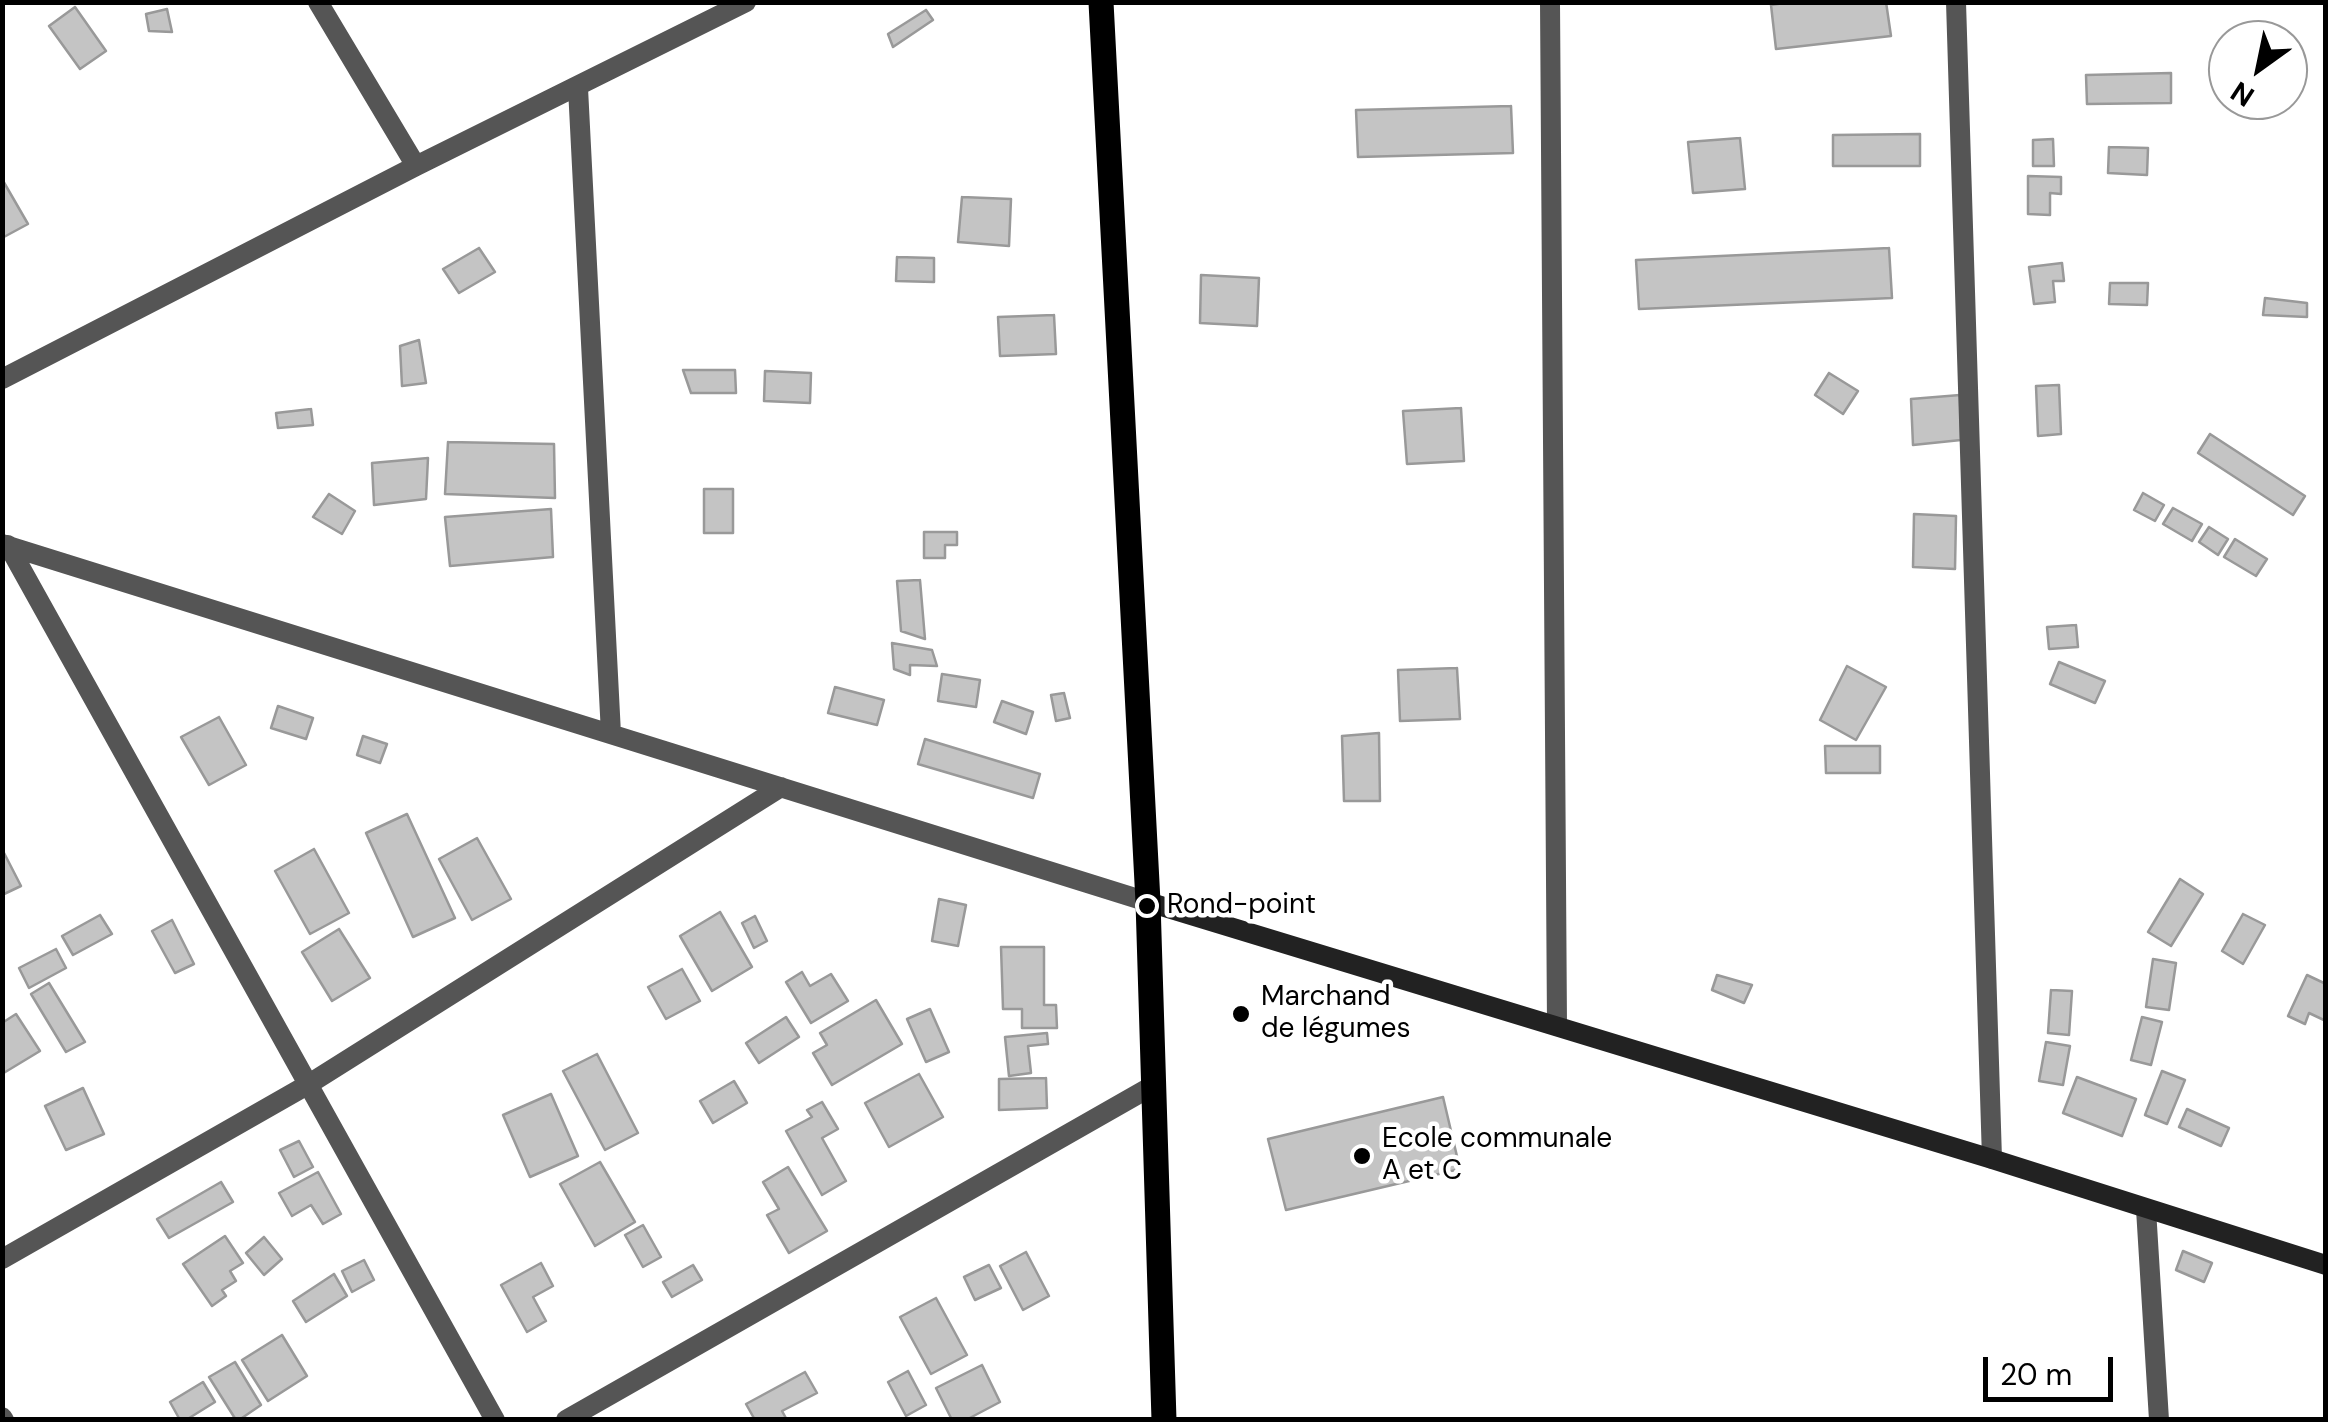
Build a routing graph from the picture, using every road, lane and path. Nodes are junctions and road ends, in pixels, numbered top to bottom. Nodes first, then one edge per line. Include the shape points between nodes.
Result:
1 (318, 2) edge
2 (746, 2) edge
3 (1101, 2) edge
4 (1550, 2) edge
5 (1956, 2) edge
6 (578, 88) junction
7 (416, 166) junction
8 (2, 378) edge
9 (5, 544) edge
10 (611, 734) junction
11 (782, 787) junction
12 (1148, 902) junction
13 (1557, 1026) junction
14 (308, 1084) junction
15 (1154, 1085) junction
16 (1992, 1159) junction
17 (2146, 1209) junction
18 (2, 1258) edge
19 (2326, 1265) edge
20 (495, 1420) edge
21 (566, 1420) edge
22 (1164, 1420) edge
23 (2159, 1420) edge

1 - 7 street
2 - 6 street
3 - 12 main road
4 - 13 street
5 - 16 street
6 - 7 street
6 - 10 street
7 - 8 street
9 - 10 street
9 - 14 street
10 - 11 street
11 - 12 street
11 - 14 street
12 - 13 main road
12 - 15 main road
13 - 16 main road
14 - 18 street
14 - 20 street
15 - 21 street
15 - 22 main road
16 - 17 main road
17 - 19 main road
17 - 23 street

